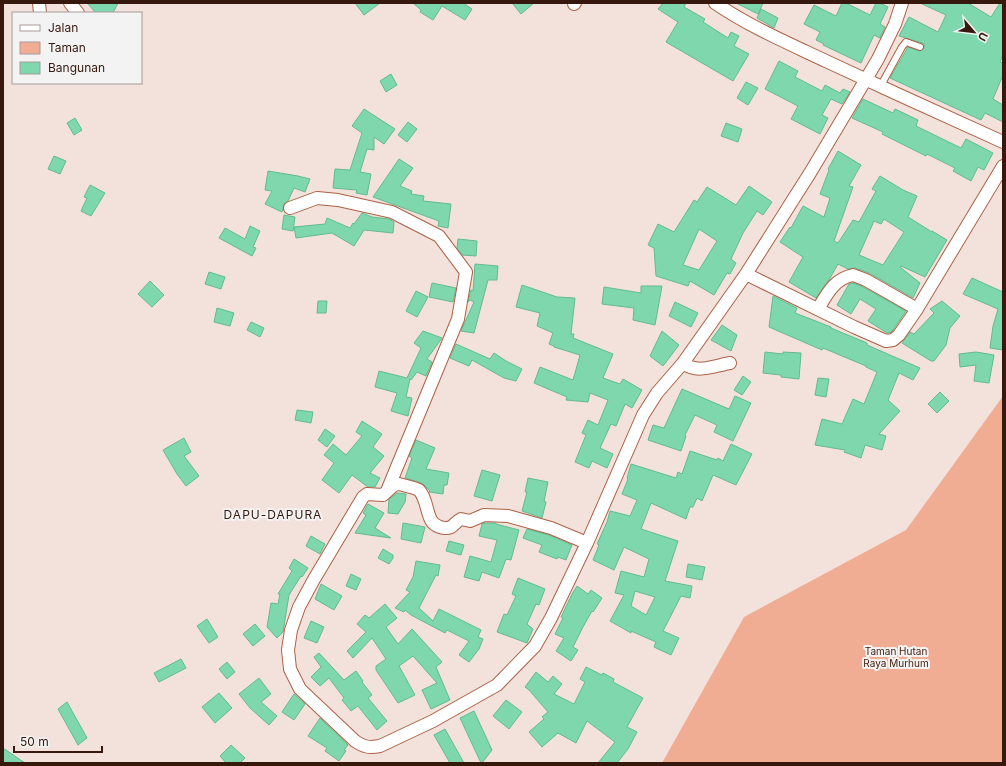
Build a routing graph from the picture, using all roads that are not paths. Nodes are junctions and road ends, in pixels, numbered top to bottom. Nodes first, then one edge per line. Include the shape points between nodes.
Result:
1 (70, 3) edge
2 (715, 3) edge
3 (902, 3) edge
4 (77, 12) edge
5 (920, 47) dead end
6 (865, 80) junction
7 (880, 87) junction
8 (1003, 142) edge
9 (1003, 166) edge
10 (290, 208) dead end
11 (746, 274) junction
12 (818, 309) junction
13 (917, 309) junction
14 (683, 363) junction
15 (730, 363) dead end
16 (387, 491) junction
17 (587, 543) junction

1 - 4 street
2 - 6 street via 783,41
3 - 6 street via 889,37
5 - 7 lane via 906,42
6 - 7 street
6 - 11 street
7 - 8 street
9 - 13 street
10 - 16 street via 317,198 392,212 439,236 466,272 458,319
11 - 12 street
11 - 14 street
12 - 13 street via 886,341 893,340 899,335
12 - 13 street via 831,288 853,275
14 - 15 street via 695,369
14 - 17 street via 657,393 643,415
16 - 17 street via 399,484 419,490 428,507 431,521 441,528 450,527 461,519 470,521 484,515 508,516 551,528
16 - 17 street via 383,495 367,494 362,497 299,607 291,630 288,650 290,669 300,689 364,747 380,746 433,721 497,685 535,646

